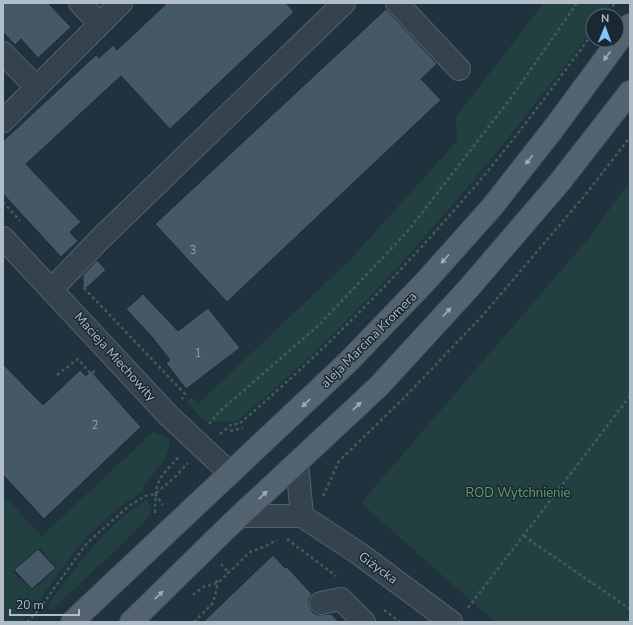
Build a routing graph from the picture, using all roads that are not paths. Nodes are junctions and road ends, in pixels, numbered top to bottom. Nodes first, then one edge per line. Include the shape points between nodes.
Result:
1 (80, 3) edge
2 (121, 3) edge
3 (344, 3) edge
4 (397, 3) edge
5 (100, 24) junction
6 (630, 25) edge
7 (3, 53) edge
8 (459, 69) dead end
9 (36, 87) junction
10 (630, 92) edge
11 (3, 121) edge
12 (3, 238) edge
13 (52, 289) junction
14 (297, 463) junction
15 (230, 473) junction
16 (240, 516) junction
17 (302, 516) junction
18 (321, 602) dead end
19 (445, 620) edge
20 (72, 622) edge
21 (131, 622) edge
22 (364, 622) edge

1 - 5 street
2 - 5 street
3 - 13 street
4 - 8 street
5 - 9 street
6 -> 15 main road, aleja Marcina Kromera via 492,207 348,362
7 - 9 street
9 - 11 street
14 -> 10 main road via 379,386 468,289 559,184
12 - 13 street, Macieja Miechowity
13 - 15 street, Macieja Miechowity via 169,416
16 -> 14 main road
14 - 17 street
15 - 20 main road, aleja Marcina Kromera
16 - 17 street
21 -> 16 main road
17 - 19 street, Giżycka via 361,555
18 - 22 street via 341,599

